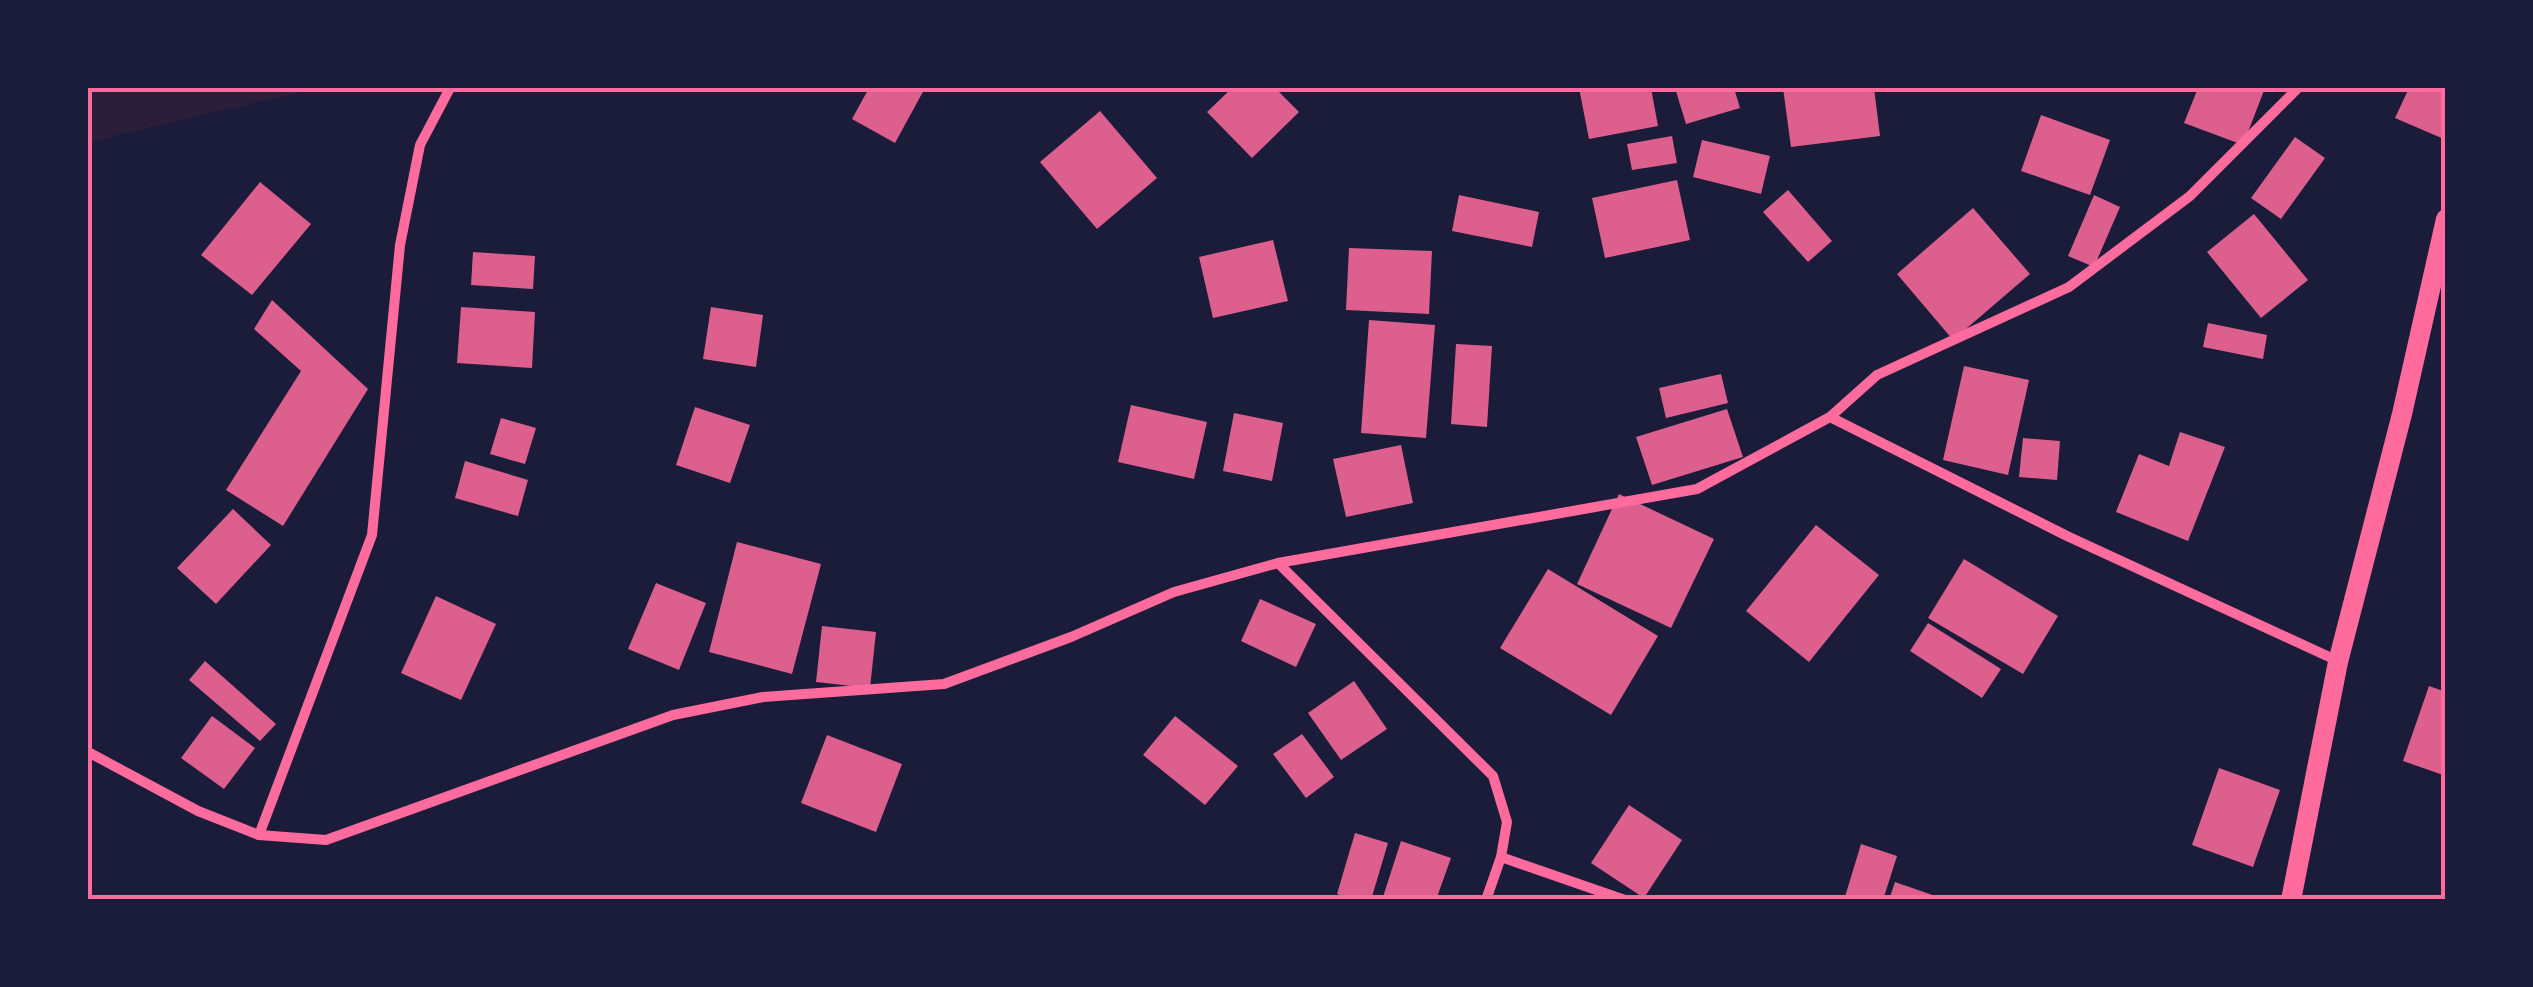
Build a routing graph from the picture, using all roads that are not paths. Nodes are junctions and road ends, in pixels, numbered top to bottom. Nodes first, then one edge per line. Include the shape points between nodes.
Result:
1 (450, 88) edge
2 (2298, 88) edge
3 (2446, 219) edge
4 (1830, 417) junction
5 (1278, 563) junction
6 (2338, 662) junction
7 (88, 752) edge
8 (259, 835) junction
9 (1500, 856) junction
10 (1486, 900) edge
11 (1625, 900) edge
12 (2291, 900) edge

1 - 8 street via 420,145 400,245 372,535
2 - 4 street via 2190,196 2069,287 1877,375
3 - 6 main road
4 - 5 street via 1697,489
4 - 6 street
5 - 8 street via 1174,592 944,684 763,698 673,715 326,840
5 - 9 street via 1492,776 1507,822
6 - 12 main road
7 - 8 street via 198,811
9 - 10 street
9 - 11 street

